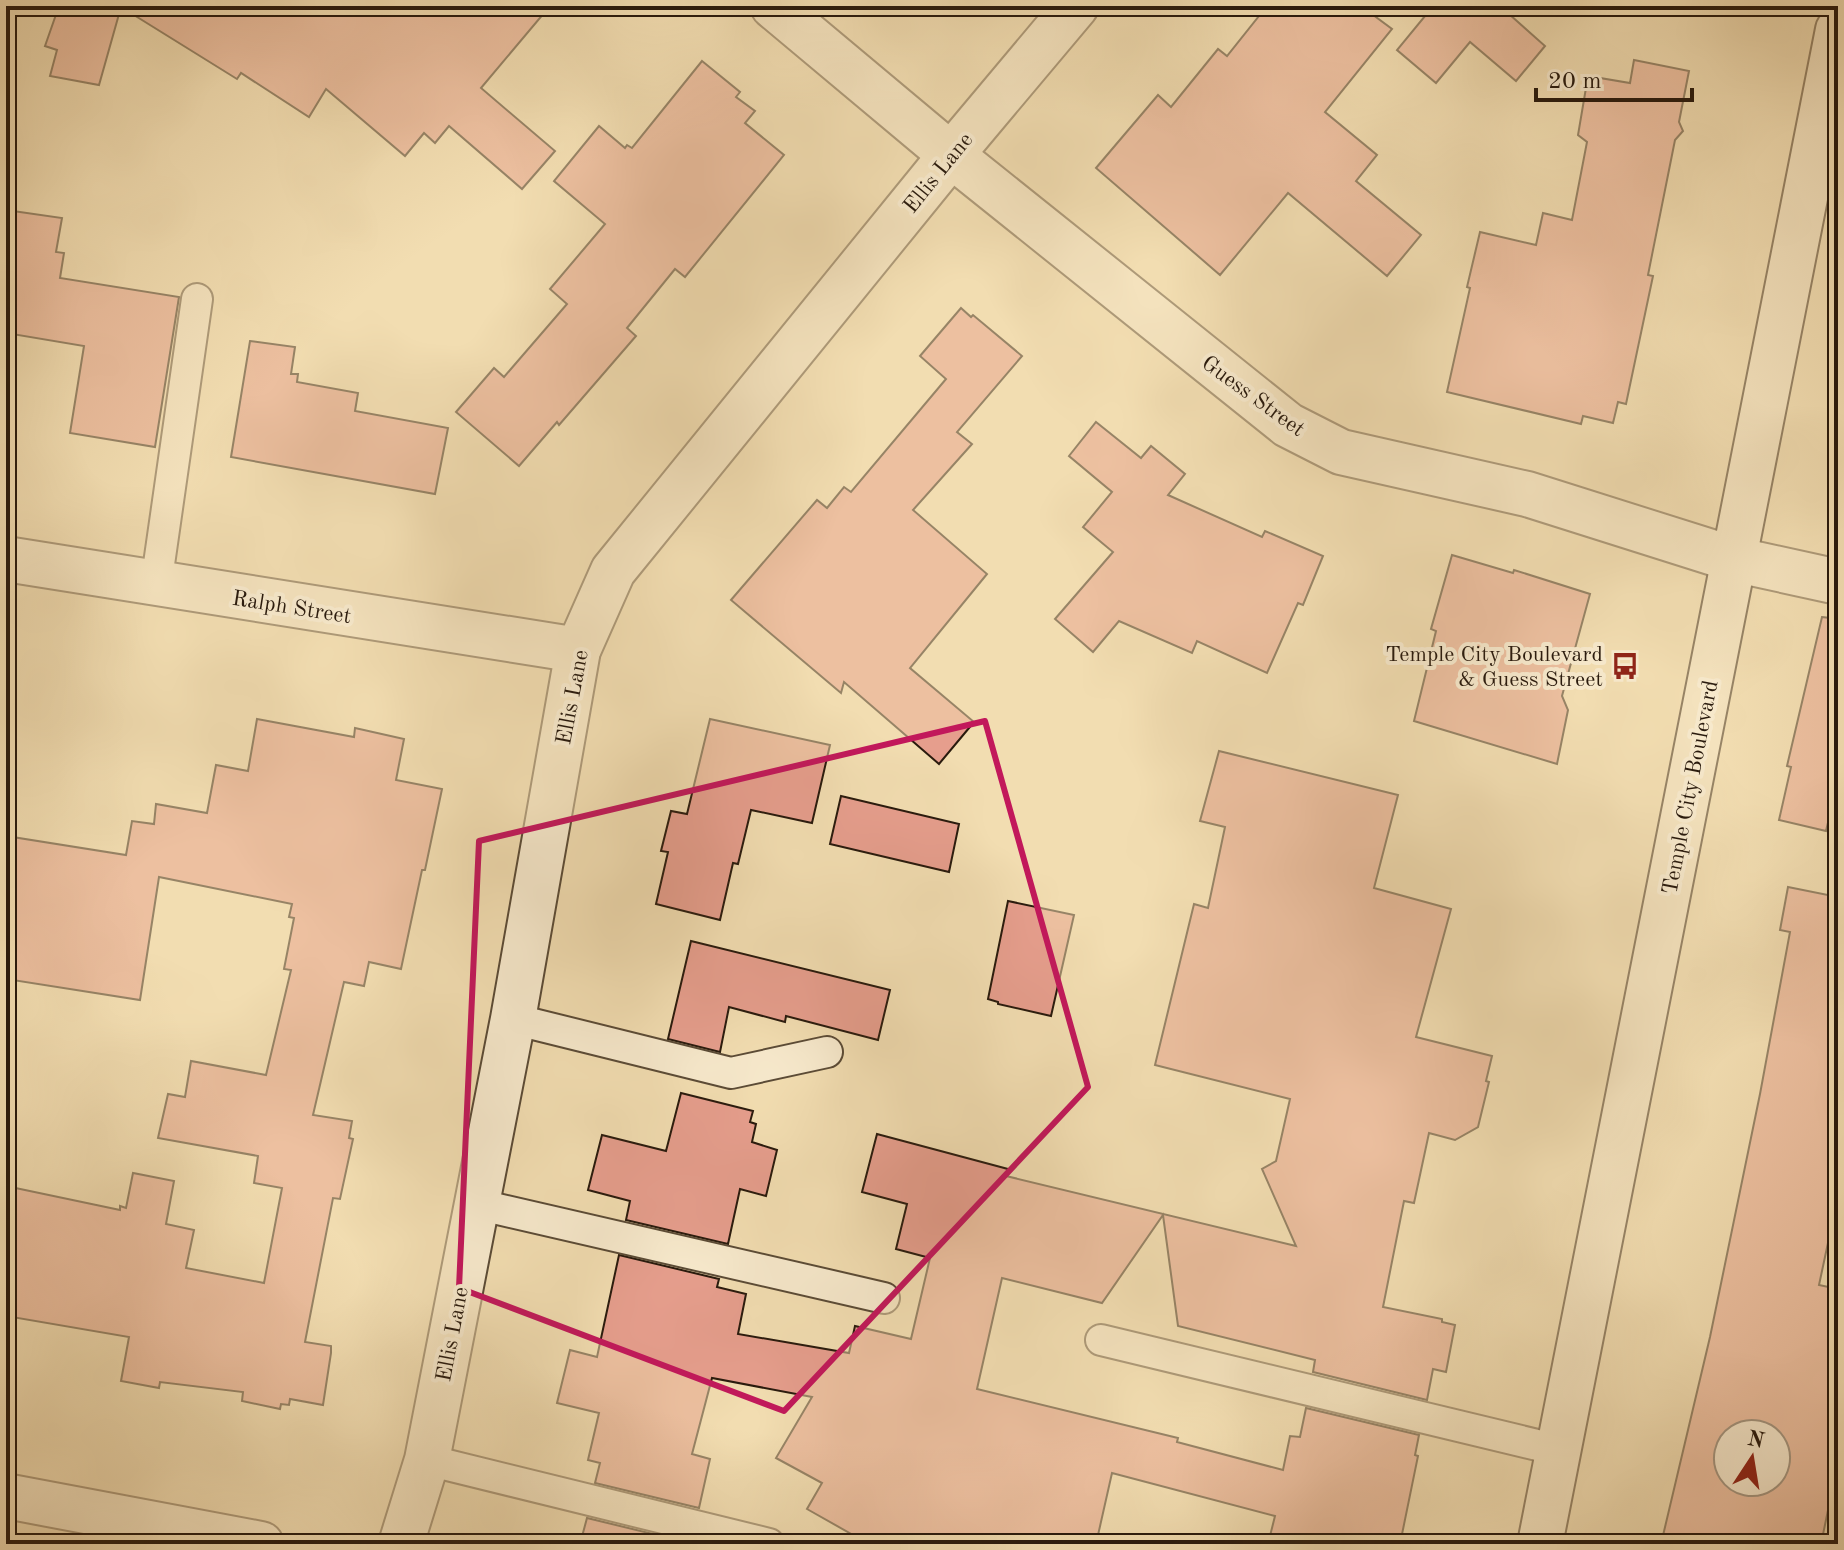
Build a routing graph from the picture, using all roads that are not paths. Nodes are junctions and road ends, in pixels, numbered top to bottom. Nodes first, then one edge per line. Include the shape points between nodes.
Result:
1 (773, 6) edge
2 (1076, 6) edge
3 (1838, 30) edge
4 (951, 155) junction
5 (197, 299) dead end
6 (6, 559) edge
7 (1733, 559) junction
8 (1838, 582) edge
9 (156, 585) junction
10 (578, 650) junction
11 (513, 1019) junction
12 (827, 1052) dead end
13 (476, 1204) junction
14 (884, 1298) dead end
15 (1101, 1340) dead end
16 (1558, 1450) junction
17 (427, 1460) junction
18 (6, 1496) edge
19 (261, 1544) edge
20 (401, 1544) edge
21 (769, 1544) edge
22 (1540, 1544) edge

1 - 4 street, Guess Street
2 - 4 street, Ellis Lane
3 - 7 street, Temple City Boulevard
4 - 7 street, Guess Street via 1288,425 1341,452 1527,494
4 - 10 street, Ellis Lane via 613,571
5 - 9 lane
6 - 9 street, Ralph Street
7 - 8 street, Guess Street
7 - 16 street, Temple City Boulevard
9 - 10 street, Ralph Street
10 - 11 street, Ellis Lane
11 - 12 lane via 731,1073
11 - 13 street, Ellis Lane
13 - 14 lane
13 - 17 street, Ellis Lane
15 - 16 lane
16 - 22 street, Temple City Boulevard
17 - 20 street, Ellis Lane
17 - 21 lane
18 - 19 street

